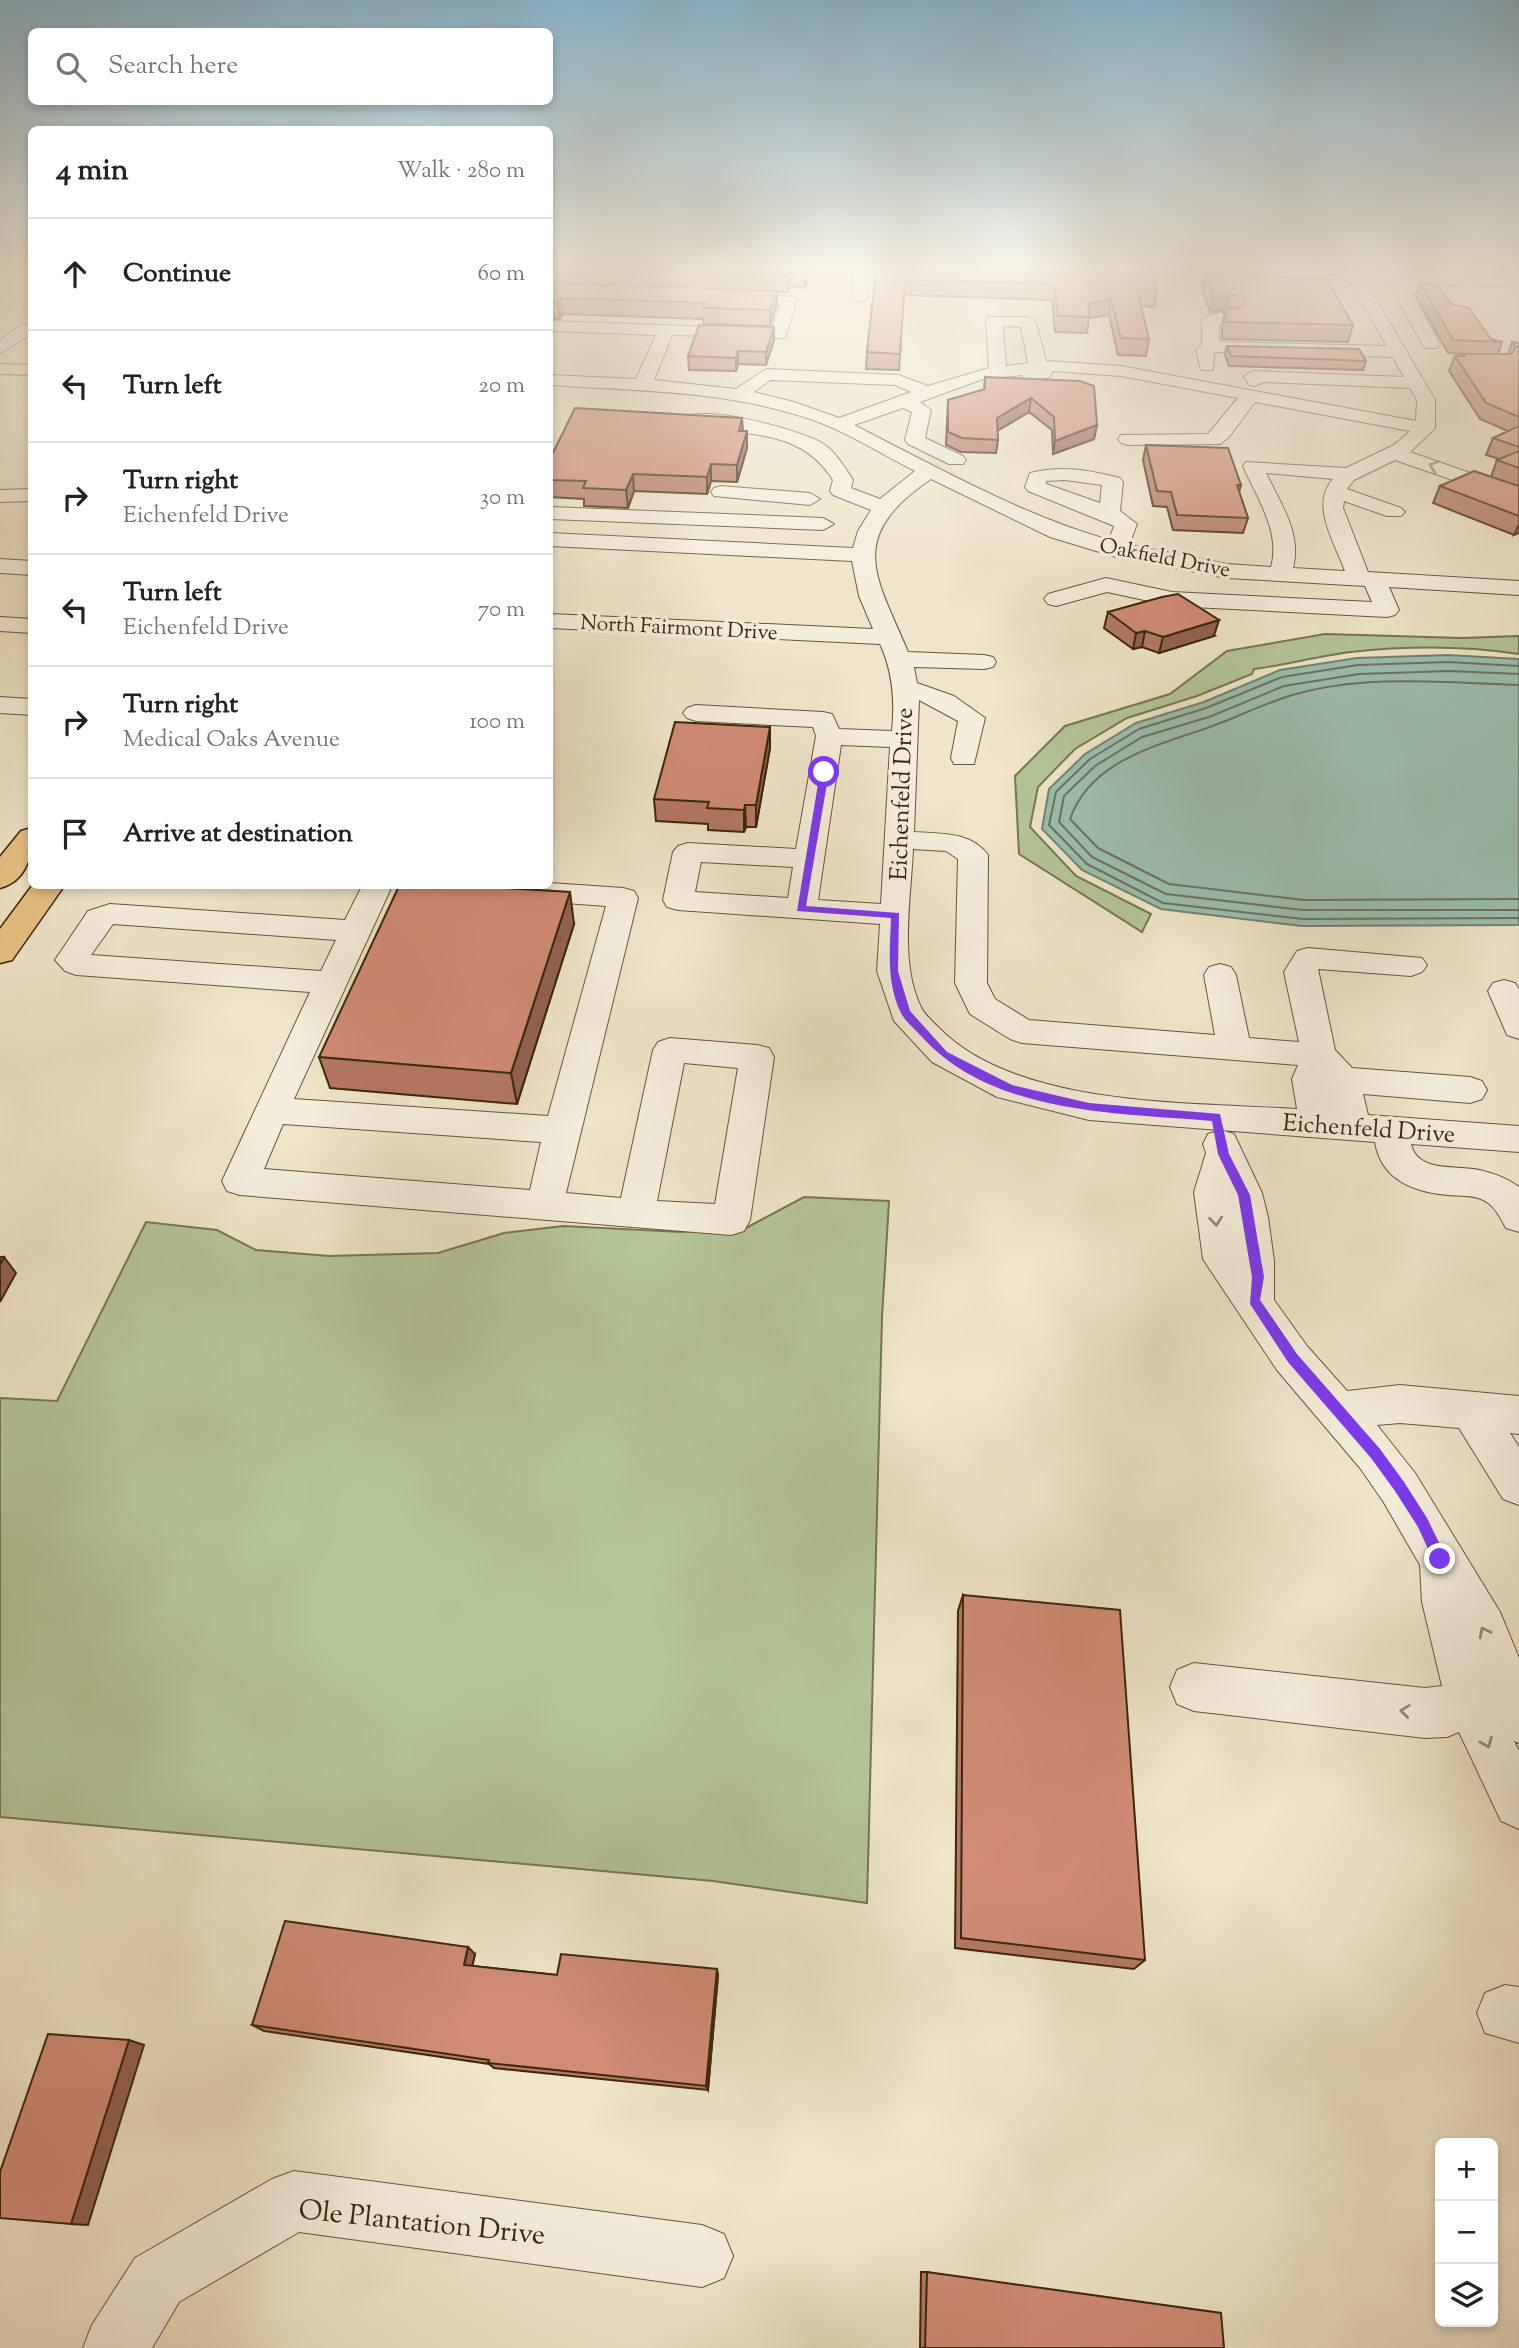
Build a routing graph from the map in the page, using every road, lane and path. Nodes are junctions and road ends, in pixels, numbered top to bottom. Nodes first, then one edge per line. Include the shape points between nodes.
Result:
1 (647, 375) edge
2 (765, 375) edge
3 (779, 375) edge
4 (989, 375) edge
5 (1025, 375) edge
6 (1154, 375) edge
7 (1207, 375) edge
8 (1411, 375) edge
9 (559, 376) edge
10 (1208, 381) junction
11 (0, 382) edge
12 (28, 383) edge
13 (1416, 383) junction
14 (643, 384) junction
15 (1255, 390) junction
16 (740, 395) junction
17 (925, 401) junction
18 (683, 419) edge
19 (837, 425) junction
20 (1422, 431) junction
21 (1129, 439) dead end
22 (1444, 444) dead end
23 (1395, 453) junction
24 (931, 470) junction
25 (1349, 474) junction
26 (971, 491) junction
27 (1334, 491) junction
28 (721, 492) edge
29 (0, 495) edge
30 (28, 495) edge
31 (1519, 497) edge
32 (871, 503) junction
33 (1394, 512) dead end
34 (553, 513) edge
35 (1109, 514) dead end
36 (744, 521) junction
37 (822, 524) dead end
38 (553, 539) edge
39 (737, 550) junction
40 (1116, 550) junction
41 (863, 555) junction
42 (0, 566) edge
43 (28, 568) edge
44 (1519, 568) edge
45 (1210, 573) junction
46 (1519, 574) edge
47 (1280, 576) junction
48 (1367, 581) junction
49 (1519, 588) edge
50 (1056, 598) dead end
51 (1208, 601) junction
52 (553, 621) edge
53 (0, 624) edge
54 (28, 625) edge
55 (898, 661) junction
56 (984, 662) dead end
57 (0, 705) edge
58 (28, 707) edge
59 (696, 713) dead end
60 (829, 736) junction
61 (903, 740) junction
62 (964, 758) dead end
63 (899, 840) junction
64 (28, 842) edge
65 (808, 859) junction
66 (0, 878) edge
67 (46, 889) edge
68 (376, 889) edge
69 (497, 889) edge
70 (801, 909) junction
71 (896, 915) junction
72 (355, 931) junction
73 (0, 951) edge
74 (1411, 965) dead end
75 (1220, 975) dead end
76 (331, 983) junction
77 (1504, 990) dead end
78 (1519, 1027) edge
79 (1234, 1049) junction
80 (1319, 1055) junction
81 (1343, 1080) junction
82 (1471, 1090) dead end
83 (271, 1110) junction
84 (1217, 1117) junction
85 (1318, 1124) junction
86 (1353, 1127) junction
87 (562, 1130) junction
88 (1391, 1130) junction
89 (1519, 1139) edge
90 (545, 1206) junction
91 (636, 1214) junction
92 (1519, 1217) edge
93 (1339, 1411) junction
94 (1472, 1411) junction
95 (1519, 1415) edge
96 (1519, 1485) edge
97 (1440, 1559) junction
98 (1194, 1687) dead end
99 (1469, 1698) junction
100 (1519, 1718) edge
101 (1519, 1803) edge
102 (702, 2256) dead end
103 (115, 2348) edge

1 - 14 street
2 - 16 lane
3 - 17 lane via 898,380
4 - 17 street
5 - 17 street
6 - 10 street
7 - 10 street
8 - 13 street
9 - 14 street, Oakfield Drive
9 - 19 street, Oakfield Drive via 721,400
10 - 15 street
11 - 12 street
13 - 15 street
13 - 20 street via 1429,417
14 - 16 street, Oakfield Drive
15 - 20 street
15 - 21 street via 1213,440
16 - 19 street, Oakfield Drive via 803,410
17 - 19 street via 903,401
17 - 26 street via 915,440 984,475
18 - 32 street via 749,424 798,439 824,455 843,480 840,491
19 - 24 street, Oakfield Drive
20 - 22 street
20 - 23 street
23 - 25 street
31 -> 23 street
24 - 26 street, Oakfield Drive
24 - 32 street, Eichenfeld Drive
25 - 27 street
25 - 47 street via 1253,467 1283,532 1287,549
26 - 40 street, Oakfield Drive via 1058,532
27 - 33 street
27 - 48 street via 1332,508
28 - 32 street
29 - 30 street
32 - 41 street, Eichenfeld Drive via 872,525
34 - 36 street
35 - 40 street via 1126,524
36 - 37 street
36 - 39 street
38 - 39 street
39 - 41 street
40 - 45 street, Oakfield Drive
41 - 55 street, Eichenfeld Drive via 867,588
42 - 43 street
44 - 46 street via 1513,568
45 - 47 street, Oakfield Drive
45 - 51 street via 1199,580 1199,593
47 - 48 street, Oakfield Drive
48 - 49 street, Oakfield Drive
48 - 51 street via 1387,610
50 - 51 street via 1106,585 1172,599
52 - 55 street, North Fairmont Drive via 809,633
53 - 54 street
55 - 56 street, North Fairmont Drive
55 - 61 street, Eichenfeld Drive
55 - 62 street via 972,718
57 - 58 street
59 - 60 street via 823,720
60 - 61 lane
60 - 65 lane
61 - 63 street, Eichenfeld Drive
63 - 71 street, Eichenfeld Drive
63 - 79 street via 953,842 973,855 971,983 982,1006 1022,1031
64 - 66 main road
65 - 70 lane
65 - 70 street via 688,852 678,900
67 - 73 main road
68 - 72 street
69 - 87 street via 623,898
70 - 71 lane
71 - 84 street, Eichenfeld Drive via 894,971 906,1013 944,1054 1009,1088 1089,1107
72 - 76 street
72 - 76 street via 110,914 99,918 71,960 76,964
74 - 80 street via 1308,958 1300,972
75 - 79 street
76 - 83 street
77 - 78 street
79 - 80 street
80 - 81 street
80 - 85 street via 1309,1079
81 - 82 street
81 - 86 street
83 - 87 street
83 - 90 street via 240,1181
84 - 85 street, Eichenfeld Drive
84 - 93 street via 1223,1154 1213,1192 1222,1259 1292,1358
85 - 86 street, Eichenfeld Drive
86 - 88 street, Eichenfeld Drive
87 - 90 street
88 - 89 street, Eichenfeld Drive
88 - 92 street via 1397,1158 1411,1171 1501,1191
90 - 91 street
91 - 91 street via 670,1050 757,1057 731,1220
93 - 94 street via 1400,1404
93 - 97 street via 1423,1522
94 - 95 street
94 - 96 street
97 - 99 street via 1449,1628
100 -> 97 street via 1483,1629
99 -> 98 street via 1447,1712 1425,1713
99 -> 101 street via 1493,1757
102 - 103 street, Ole Plantation Drive via 294,2201 158,2280

